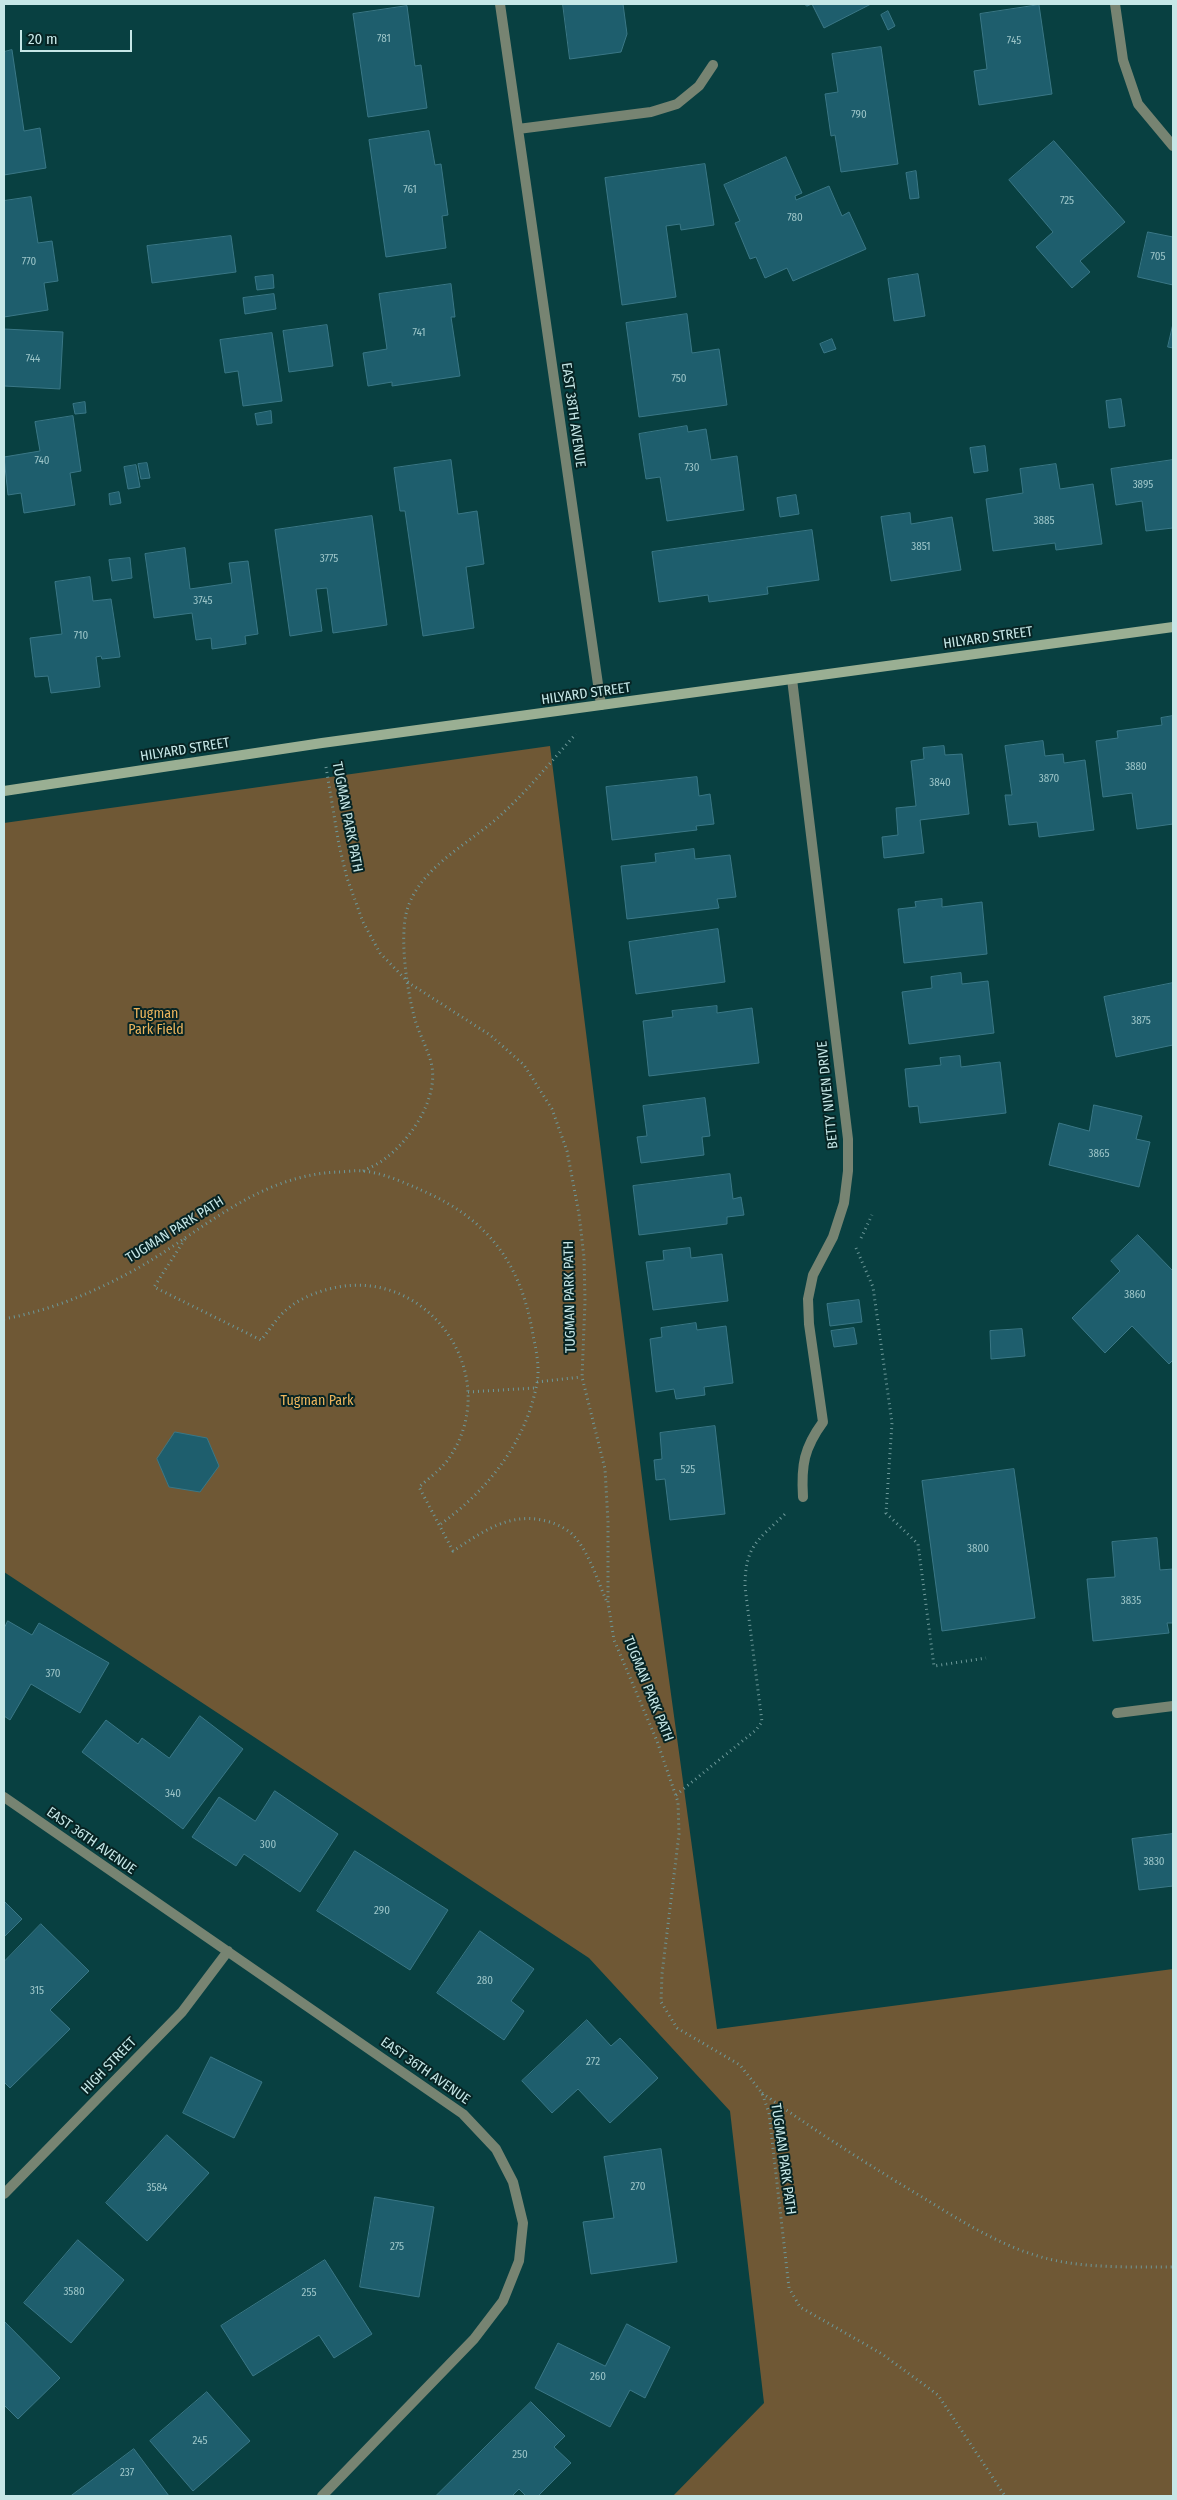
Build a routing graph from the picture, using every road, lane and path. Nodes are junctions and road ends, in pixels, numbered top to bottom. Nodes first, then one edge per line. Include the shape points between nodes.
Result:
1 (500, 4) edge
2 (1115, 4) edge
3 (714, 65) dead end
4 (518, 129) junction
5 (1173, 146) edge
6 (1173, 627) edge
7 (792, 679) junction
8 (601, 705) junction
9 (322, 744) junction
10 (4, 791) edge
11 (408, 983) junction
12 (363, 1171) junction
13 (872, 1215) dead end
14 (187, 1236) junction
15 (4, 1319) edge
16 (582, 1377) junction
17 (537, 1382) junction
18 (535, 1388) junction
19 (468, 1392) junction
20 (803, 1497) joint
21 (441, 1524) junction
22 (608, 1603) junction
23 (986, 1658) dead end
24 (1173, 1706) edge
25 (1117, 1713) dead end
26 (676, 1795) junction
27 (4, 1797) edge
28 (228, 1951) junction
29 (762, 2093) junction
30 (4, 2194) edge
31 (1173, 2267) edge
32 (322, 2496) edge
33 (1005, 2496) edge

1 - 4 street, EAST 38TH AVENUE
2 - 5 street via 1124,60 1138,104
3 - 4 street via 699,86 677,104 651,112
4 - 8 street, EAST 38TH AVENUE
6 - 7 street, HILYARD STREET
7 - 8 street, HILYARD STREET
7 - 20 street, BETTY NIVEN DRIVE via 848,1139 844,1204 833,1237 813,1275 808,1298 822,1422 805,1453 801,1472
8 - 9 street, HILYARD STREET
8 - 11 path via 504,813 436,867 417,889 406,914 404,945
9 - 10 street, HILYARD STREET
9 - 11 path, TUGMAN PARK PATH via 338,845 347,878 363,922 380,953
11 - 12 path via 414,1016 432,1064 432,1088 421,1115 403,1142 386,1158
11 - 16 path, TUGMAN PARK PATH via 490,1035 524,1065 552,1109 567,1151 583,1248
12 - 14 path, TUGMAN PARK PATH via 319,1173 284,1181 246,1198
12 - 17 path, TUGMAN PARK PATH via 398,1180 440,1198 469,1216 493,1239 514,1272 529,1312 536,1347
13 - 23 path via 856,1248 873,1287 892,1423 886,1513 918,1544 934,1666
14 - 15 path, TUGMAN PARK PATH via 138,1268 74,1301
14 - 19 path via 154,1287 261,1340 285,1311 315,1292 350,1284 386,1288 419,1302 444,1326 462,1357
16 - 17 path
16 - 22 path, TUGMAN PARK PATH via 604,1469
17 - 18 path, TUGMAN PARK PATH
18 - 19 path
18 - 21 path, TUGMAN PARK PATH via 526,1420 508,1458 487,1485
19 - 21 path via 464,1428 447,1461 419,1487
20 - 26 path via 754,1544 745,1570 762,1722
21 - 22 path via 454,1551 506,1520 528,1518 553,1522 572,1534 586,1554
22 - 26 path, TUGMAN PARK PATH via 614,1640
24 - 25 street
26 - 29 path, TUGMAN PARK PATH via 679,1834 661,2002 677,2028 740,2065
27 - 28 street, EAST 36TH AVENUE
28 - 30 street, HIGH STREET via 182,2012
28 - 32 street, EAST 36TH AVENUE via 463,2114 496,2149 513,2182 523,2223 519,2261 503,2301 474,2339
29 - 31 path via 866,2164 971,2227 1020,2250 1063,2262
29 - 33 path, TUGMAN PARK PATH via 768,2113 789,2288 800,2307 882,2354 938,2395

